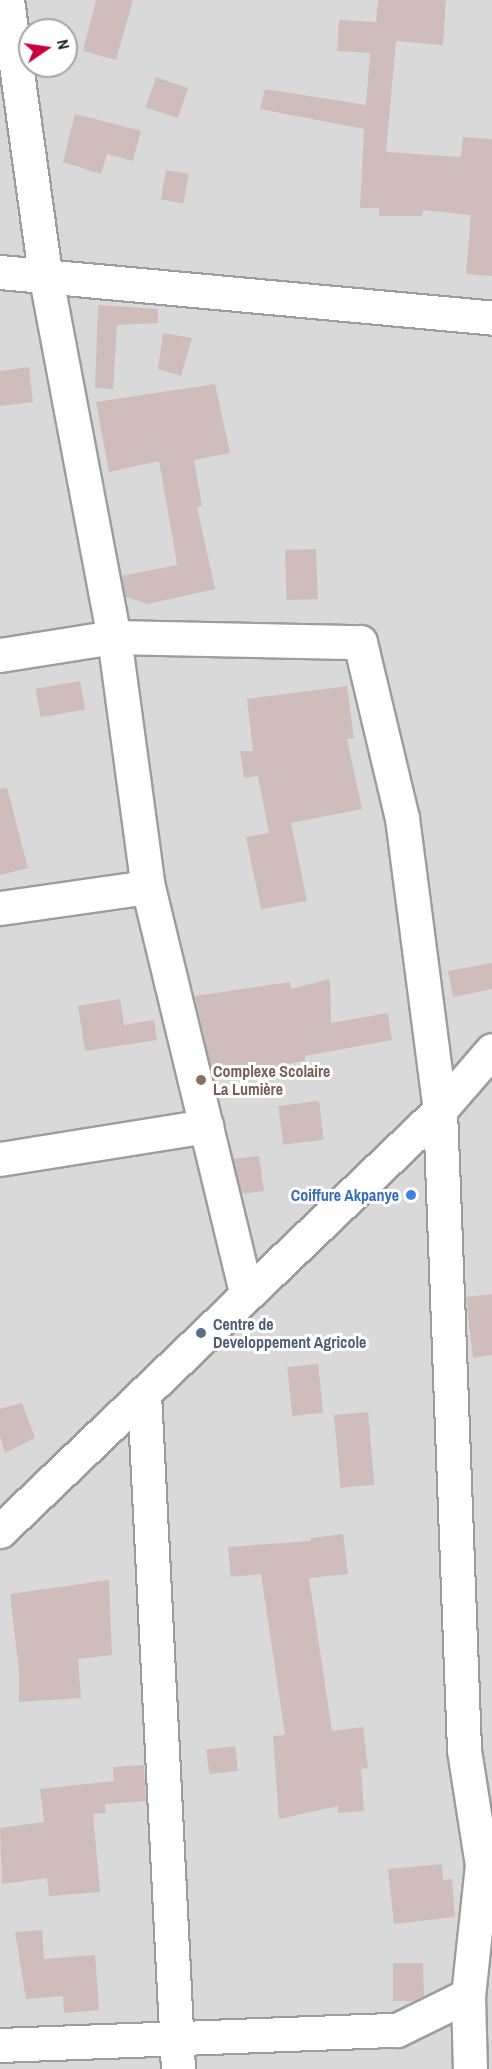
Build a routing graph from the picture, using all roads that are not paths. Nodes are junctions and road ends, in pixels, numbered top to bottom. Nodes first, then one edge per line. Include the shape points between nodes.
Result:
1 (7, 0) edge
2 (0, 272) edge
3 (45, 273) junction
4 (492, 318) edge
5 (114, 637) junction
6 (0, 655) edge
7 (148, 887) junction
8 (0, 908) edge
9 (492, 1050) edge
10 (440, 1110) junction
11 (206, 1126) junction
12 (0, 1159) edge
13 (246, 1293) junction
14 (144, 1394) junction
15 (0, 1531) edge
16 (468, 1995) junction
17 (0, 2045) edge
18 (176, 2054) edge
19 (470, 2069) edge

1 - 3 street
2 - 3 street
3 - 4 street
3 - 5 street
5 - 6 street
5 - 7 street
5 - 10 street via 360,642 402,818
7 - 8 street
7 - 11 street
9 - 10 street
10 - 13 street
10 - 16 street via 464,1750 482,1865
11 - 12 street
11 - 13 street
13 - 14 street
14 - 15 street
14 - 18 street
16 - 18 street via 397,2030
16 - 19 street
17 - 18 street

